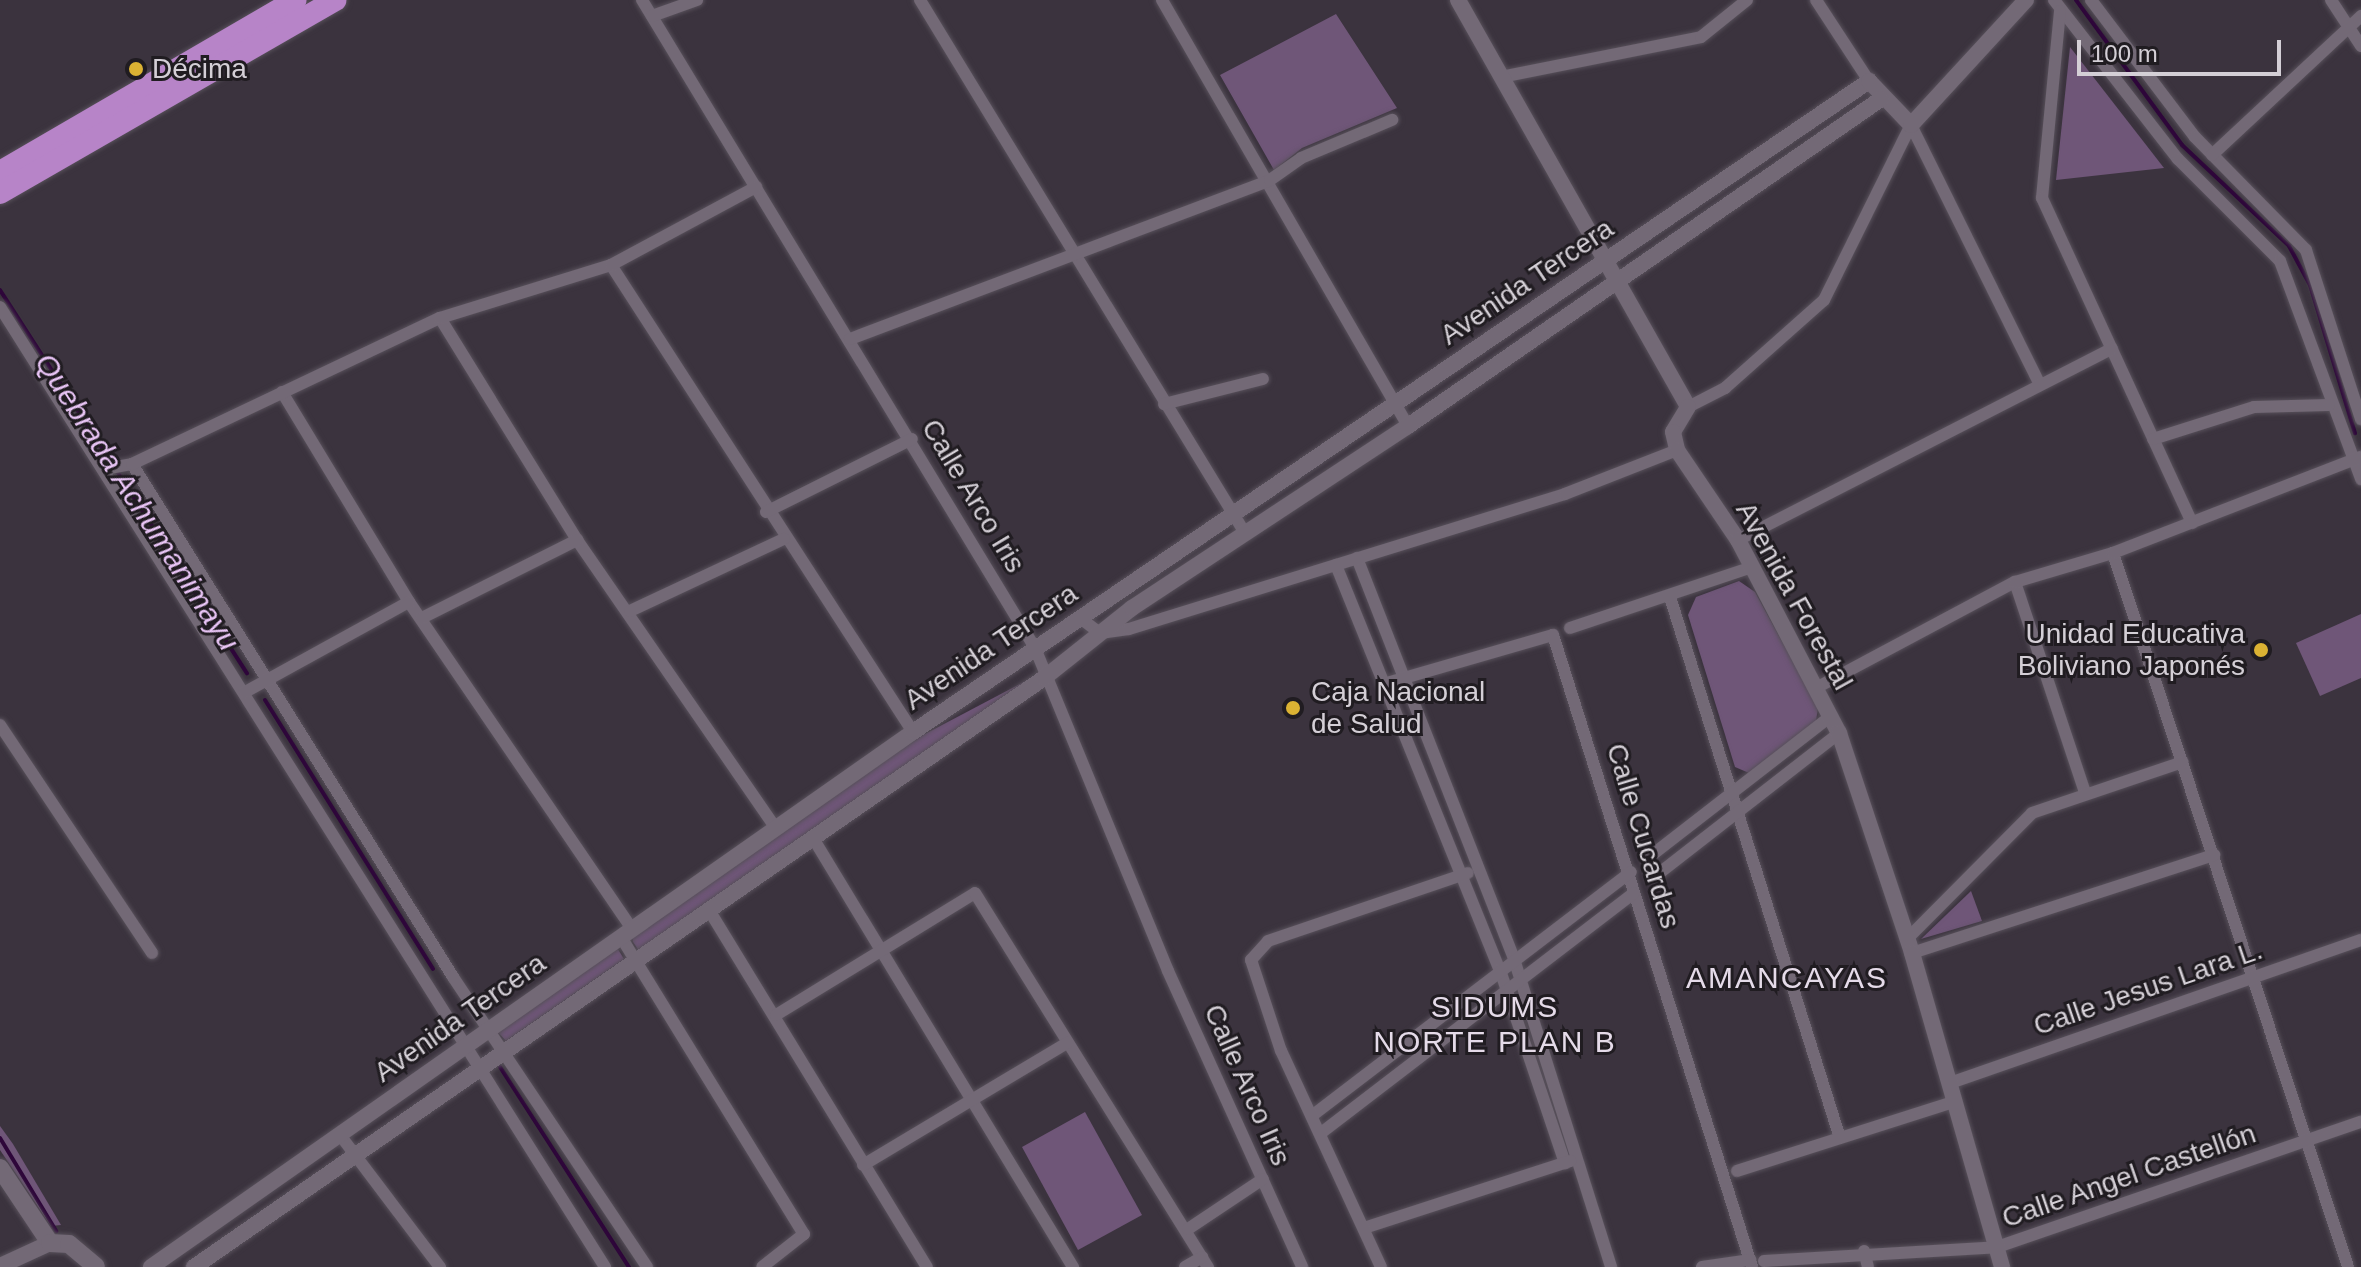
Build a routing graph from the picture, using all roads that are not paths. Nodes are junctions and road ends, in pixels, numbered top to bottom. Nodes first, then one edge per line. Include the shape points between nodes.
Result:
1 (296, 0) edge
2 (335, 0) edge
3 (642, 0) edge
4 (697, 0) edge
5 (920, 0) edge
6 (1162, 0) edge
7 (1458, 0) edge
8 (1747, 0) edge
9 (1816, 0) edge
10 (2026, 0) edge
11 (2091, 0) edge
12 (2331, 0) edge
13 (2057, 6) edge
14 (652, 16) junction
15 (2361, 16) edge
16 (2348, 24) junction
17 (2361, 46) edge
18 (1501, 77) junction
19 (1869, 81) junction
20 (1881, 99) junction
21 (1392, 120) dead end
22 (1911, 125) junction
23 (2212, 155) junction
24 (0, 172) edge
25 (1270, 180) junction
26 (756, 187) junction
27 (0, 193) edge
28 (1072, 255) junction
29 (1605, 260) junction
30 (611, 265) junction
31 (1615, 278) junction
32 (0, 307) edge
33 (440, 318) junction
34 (850, 339) junction
35 (2112, 349) junction
36 (1263, 379) dead end
37 (2040, 385) junction
38 (282, 392) junction
39 (1164, 404) junction
40 (1394, 404) junction
41 (2329, 405) junction
42 (1688, 407) junction
43 (2361, 419) edge
44 (1408, 426) junction
45 (912, 439) junction
46 (2153, 439) junction
47 (1677, 450) junction
48 (2357, 460) edge
49 (116, 467) junction
50 (2361, 479) edge
51 (766, 512) junction
52 (1232, 514) junction
53 (2192, 523) junction
54 (1245, 533) junction
55 (784, 539) junction
56 (577, 540) junction
57 (1738, 540) junction
58 (2113, 553) junction
59 (1357, 558) junction
60 (1336, 565) junction
61 (1752, 567) junction
62 (2015, 582) junction
63 (1670, 597) junction
64 (409, 602) junction
65 (630, 611) junction
66 (422, 618) junction
67 (1080, 618) junction
68 (1570, 628) dead end
69 (1100, 633) junction
70 (1035, 648) junction
71 (1402, 677) junction
72 (1044, 678) junction
73 (265, 680) junction
74 (1383, 684) junction
75 (1818, 687) junction
76 (245, 692) junction
77 (1831, 716) junction
78 (0, 725) edge
79 (913, 732) junction
80 (1839, 733) junction
81 (2183, 762) junction
82 (1734, 791) junction
83 (2085, 793) junction
84 (1740, 811) junction
85 (776, 828) junction
86 (813, 838) junction
87 (2214, 855) junction
88 (1479, 869) junction
89 (1631, 872) junction
90 (1461, 876) junction
91 (1634, 893) junction
92 (709, 910) junction
93 (626, 933) junction
94 (2361, 940) edge
95 (1910, 946) junction
96 (883, 950) junction
97 (152, 953) dead end
98 (1514, 959) junction
99 (635, 961) junction
100 (1500, 970) junction
101 (2249, 978) junction
102 (1521, 979) junction
103 (1506, 989) junction
104 (776, 1015) junction
105 (488, 1031) junction
106 (1067, 1043) junction
107 (469, 1044) junction
108 (503, 1052) junction
109 (483, 1066) junction
110 (1950, 1083) junction
111 (974, 1099) junction
112 (1956, 1101) junction
113 (1313, 1115) junction
114 (2361, 1122) edge
115 (1321, 1133) junction
116 (340, 1135) junction
117 (1840, 1138) junction
118 (2307, 1139) junction
119 (354, 1155) junction
120 (1572, 1161) junction
121 (863, 1165) junction
122 (0, 1168) edge
123 (1737, 1171) dead end
124 (1263, 1179) junction
125 (1364, 1228) junction
126 (1188, 1229) junction
127 (50, 1243) junction
128 (1997, 1247) junction
129 (1864, 1251) junction
130 (1205, 1262) edge
131 (1755, 1263) edge
132 (434, 1265) edge
133 (770, 1265) edge
134 (0, 1266) edge
135 (96, 1267) edge
136 (151, 1267) edge
137 (194, 1267) edge
138 (605, 1267) edge
139 (647, 1267) edge
140 (927, 1267) edge
141 (1073, 1267) edge
142 (1185, 1267) edge
143 (1302, 1267) edge
144 (1381, 1267) edge
145 (1611, 1267) edge
146 (1702, 1267) edge
147 (1868, 1267) edge
148 (2002, 1267) edge
149 (2348, 1267) edge

1 - 24 highway
2 - 27 highway
3 - 14 street, Calle Arco Iris
4 - 14 street
5 - 28 street
6 - 25 street
7 - 18 street
8 - 18 street via 1701,37
9 - 19 street
10 - 22 street
11 - 23 street
12 - 16 street
13 - 35 street via 2042,198
13 - 41 street via 2178,159 2280,261
14 - 26 street, Calle Arco Iris
15 - 16 street
16 - 17 street
16 - 23 street
18 - 29 street
19 - 20 street
19 - 29 street, Avenida Tercera
20 - 22 street
20 - 31 street, Avenida Tercera
21 - 25 street via 1301,158
22 - 37 street
22 - 42 street via 1824,300 1725,388
23 - 43 street via 2306,250
25 - 28 street
25 - 40 street
26 - 30 street
26 - 34 street, Calle Arco Iris
28 - 34 street
28 - 39 street
29 - 31 street
29 - 40 street, Avenida Tercera
30 - 33 street
30 - 51 street
31 - 42 street
31 - 44 street, Avenida Tercera
32 - 49 street
33 - 38 street
33 - 56 street
34 - 45 street, Calle Arco Iris
35 - 37 street
35 - 46 street
36 - 39 street
37 - 57 street
38 - 49 street
38 - 64 street
39 - 52 street
40 - 44 street
40 - 52 street, Avenida Tercera
41 - 46 street via 2254,407
41 - 48 street
42 - 47 street via 1673,432
44 - 54 street, Avenida Tercera
45 - 51 street
45 - 70 street, Calle Arco Iris
46 - 53 street
47 - 57 street, Avenida Forestal
47 - 59 street via 1565,494
48 - 50 street
48 - 53 street
49 - 73 street
49 - 76 street
51 - 55 street
52 - 54 street
52 - 67 street, Avenida Tercera
53 - 58 street
54 - 69 street, Avenida Tercera
55 - 65 street
55 - 79 street
56 - 65 street
56 - 66 street
57 - 61 street, Avenida Forestal
58 - 62 street
58 - 81 street
59 - 60 street
59 - 71 street
60 - 69 street via 1129,629
60 - 74 street
61 - 63 street
61 - 75 street, Avenida Forestal
62 - 75 street
62 - 83 street
63 - 68 street
63 - 82 street
64 - 66 street
64 - 73 street
65 - 85 street
66 - 93 street
67 - 69 street
67 - 70 street, Avenida Tercera
69 - 72 street, Avenida Tercera
70 - 72 street, Calle Arco Iris
70 - 79 street, Avenida Tercera
71 - 74 street, Calle Cucardas
71 - 88 street
71 - 89 street, Calle Cucardas via 1553,635
72 - 86 street, Avenida Tercera
72 - 124 street, Calle Arco Iris
73 - 76 street
73 - 105 street
74 - 90 street
75 - 77 street, Avenida Forestal
76 - 107 street
77 - 80 street, Avenida Forestal
77 - 82 street
78 - 97 street
79 - 85 street, Avenida Tercera
80 - 84 street
80 - 95 street, Avenida Forestal
81 - 83 street
81 - 87 street
82 - 84 street
82 - 84 street via 1648,858 1653,878
83 - 95 street via 2032,813
84 - 117 street
85 - 93 street, Avenida Tercera
86 - 92 street, Avenida Tercera
86 - 96 street
87 - 95 street
87 - 101 street
88 - 90 street
88 - 98 street
89 - 91 street, Calle Cucardas
89 - 98 street
90 - 100 street
90 - 113 street via 1268,941 1255,950 1252,970 1281,1051
91 - 102 street
91 - 131 street, Calle Cucardas
92 - 99 street, Avenida Tercera
92 - 104 street
93 - 99 street
93 - 105 street, Avenida Tercera
94 - 101 street, Calle Jesus Lara L.
95 - 110 street, Avenida Forestal
96 - 104 street
96 - 106 street via 975,893
96 - 111 street
98 - 100 street
98 - 102 street
99 - 108 street, Avenida Tercera
99 - 133 street via 804,1234
100 - 103 street
100 - 113 street
101 - 110 street, Calle Jesus Lara L.
101 - 118 street
102 - 103 street
102 - 120 street
103 - 115 street
103 - 120 street
104 - 121 street
105 - 107 street, Avenida Tercera
105 - 108 street
106 - 111 street
106 - 126 street
107 - 109 street
107 - 116 street, Avenida Tercera
108 - 109 street, Avenida Tercera
108 - 139 street
109 - 119 street, Avenida Tercera
109 - 138 street
110 - 112 street, Avenida Forestal
111 - 121 street
111 - 141 street
112 - 117 street
112 - 128 street, Avenida Forestal
113 - 115 street
114 - 118 street, Calle Angel Castellón
115 - 125 street
116 - 119 street
116 - 136 street, Avenida Tercera
117 - 123 street
118 - 128 street, Calle Angel Castellón
118 - 149 street
119 - 132 street
119 - 137 street, Avenida Tercera
120 - 125 street
120 - 145 street
121 - 140 street
122 - 127 main road
124 - 126 street
124 - 143 street, Calle Arco Iris
125 - 144 street
126 - 130 street
127 - 134 street
127 - 135 main road via 69,1244
128 - 129 street, Calle Angel Castellón
128 - 148 street, Avenida Forestal
129 - 131 street, Calle Angel Castellón
129 - 147 street
130 - 142 street
131 - 146 street, Calle Angel Castellón

